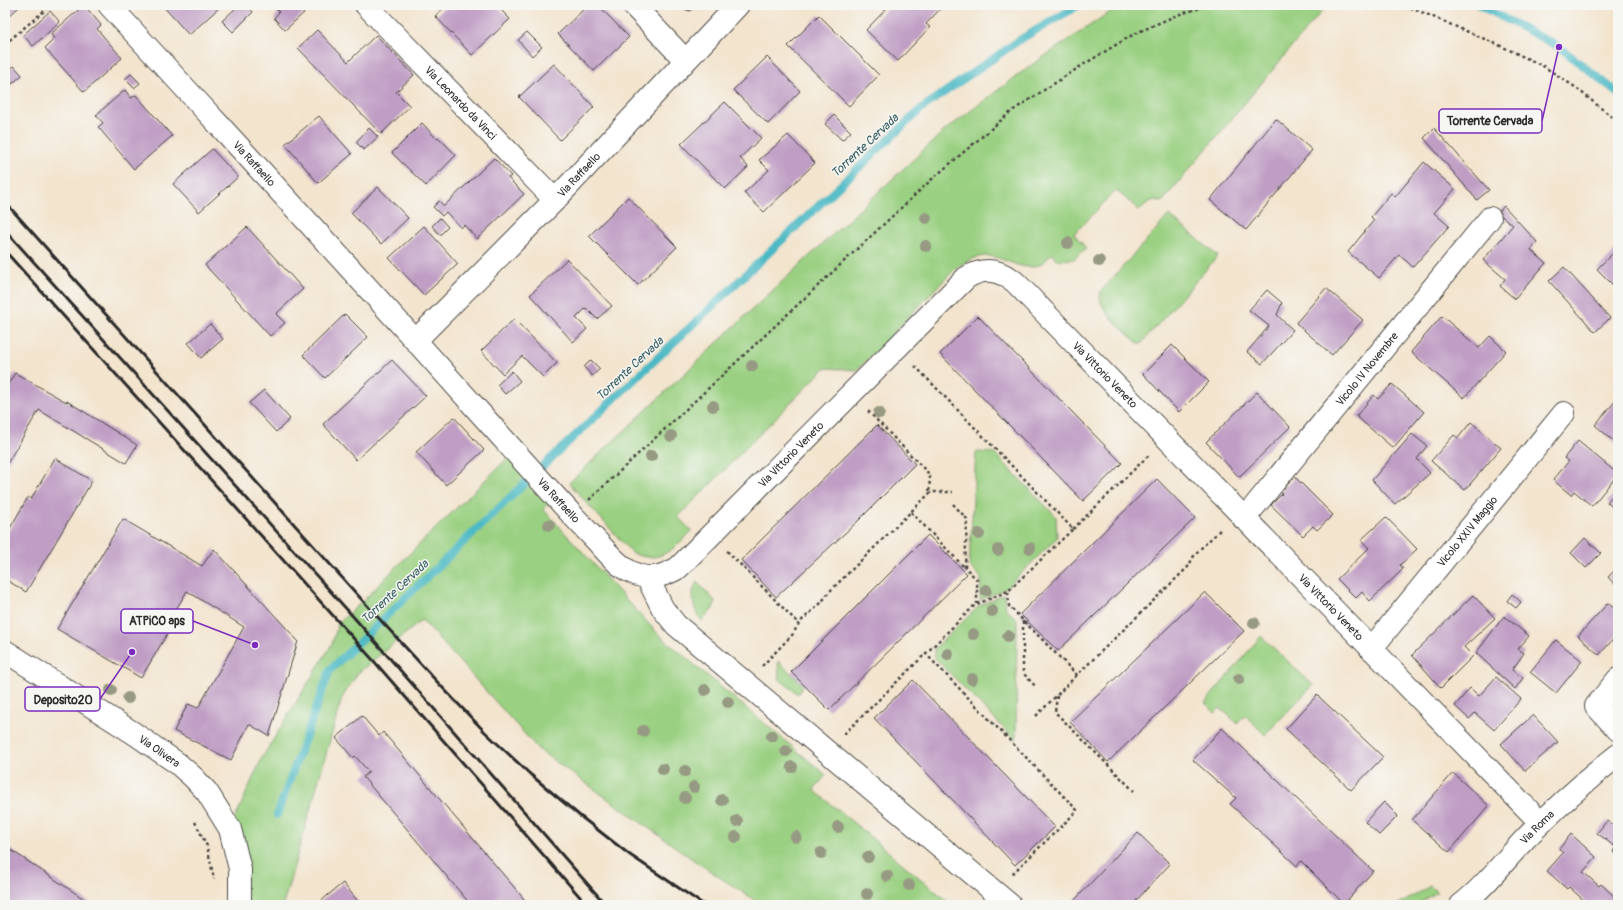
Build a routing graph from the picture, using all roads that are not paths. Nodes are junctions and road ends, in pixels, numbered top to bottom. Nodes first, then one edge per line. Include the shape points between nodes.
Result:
1 (109, 5) edge
2 (366, 5) edge
3 (633, 5) edge
4 (738, 5) edge
5 (685, 60) junction
6 (554, 200) junction
7 (1490, 218) dead end
8 (416, 340) junction
9 (1564, 413) dead end
10 (1235, 521) junction
11 (647, 577) junction
12 (1371, 648) junction
13 (5, 651) edge
14 (1618, 679) edge
15 (1618, 730) edge
16 (1618, 755) edge
17 (1541, 823) junction
18 (240, 905) edge
19 (1010, 905) edge
20 (1461, 905) edge

1 - 8 street, Via Raffaello
2 - 6 street, Via Leonardo da Vinci
3 - 5 street
4 - 5 street, Via Raffaello
5 - 6 street, Via Raffaello
6 - 8 street, Via Raffaello
7 - 10 street, Vicolo IV Novembre
8 - 11 street, Via Raffaello via 618,563 631,572
9 - 12 street, Vicolo XXIV Maggio
10 - 11 street, Via Vittorio Veneto via 1015,282 999,272 990,270 966,278 957,286 678,568 657,578
10 - 12 street, Via Vittorio Veneto
11 - 19 street via 663,609 676,624
12 - 17 street, Via Vittorio Veneto
13 - 18 street, Via Olivera via 177,763 207,792 230,829 240,870
14 - 15 street via 1596,706
16 - 17 street, Via Roma
17 - 20 street, Via Roma

